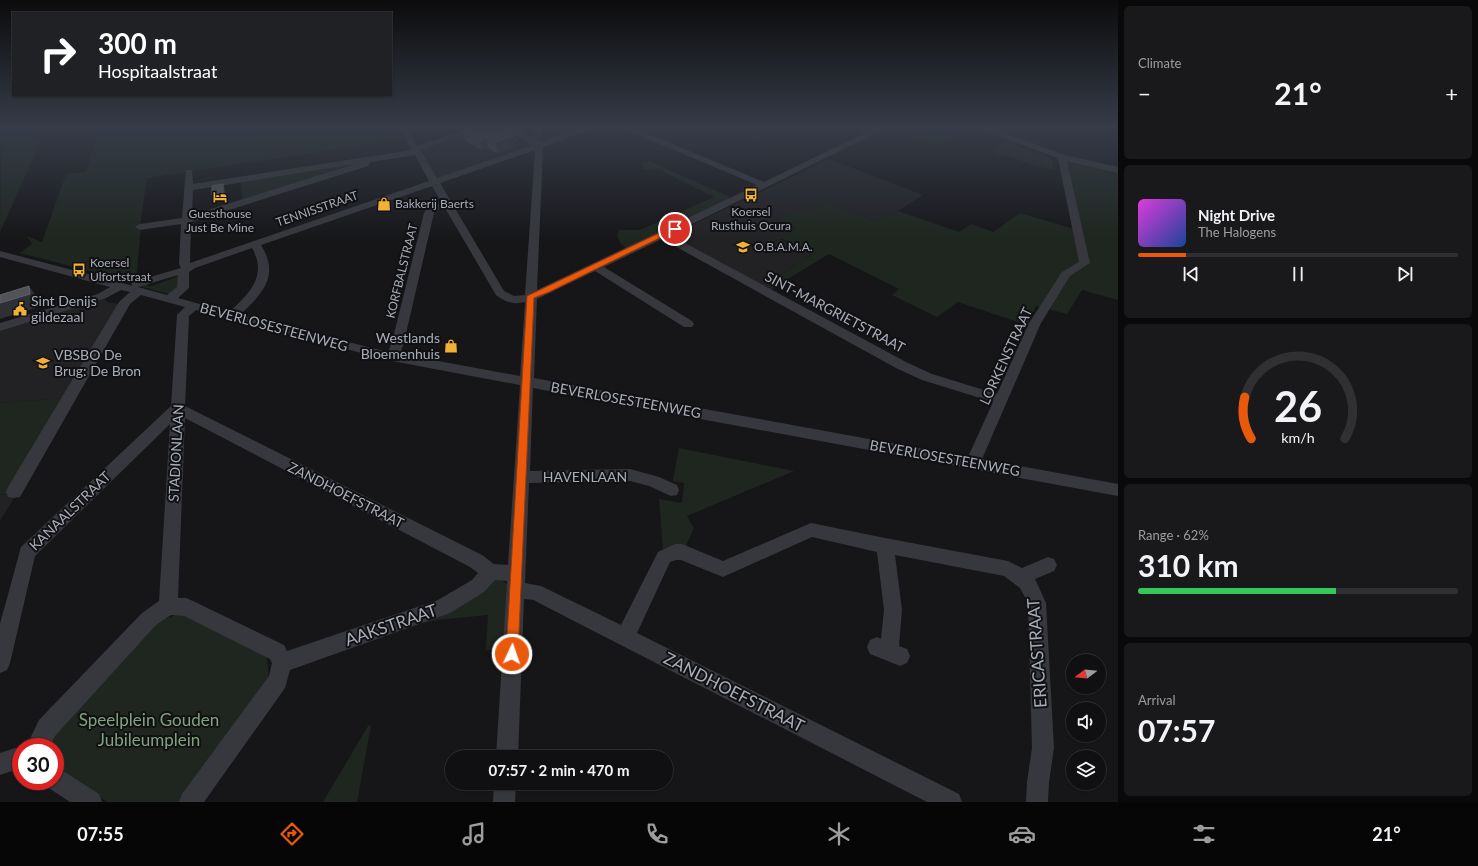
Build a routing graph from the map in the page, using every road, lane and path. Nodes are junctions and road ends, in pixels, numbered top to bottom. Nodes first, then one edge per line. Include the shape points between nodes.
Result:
1 (342, 165) edge
2 (358, 165) edge
3 (424, 165) edge
4 (482, 165) edge
5 (538, 165) edge
6 (717, 165) edge
7 (805, 165) edge
8 (1064, 165) edge
9 (1100, 165) edge
10 (1118, 170) edge
11 (189, 172) dead end
12 (433, 182) junction
13 (764, 185) junction
14 (188, 188) junction
15 (236, 192) junction
16 (448, 204) junction
17 (187, 220) junction
18 (140, 227) dead end
19 (662, 235) junction
20 (255, 244) junction
21 (0, 254) edge
22 (596, 267) junction
23 (186, 269) junction
24 (120, 286) junction
25 (138, 288) junction
26 (531, 296) junction
27 (170, 299) junction
28 (194, 306) junction
29 (232, 316) junction
30 (688, 324) dead end
31 (0, 327) edge
32 (392, 357) junction
33 (527, 382) junction
34 (1001, 400) junction
35 (178, 408) junction
36 (972, 463) junction
37 (521, 477) junction
38 (671, 490) dead end
39 (1118, 490) edge
40 (14, 492) dead end
41 (885, 546) junction
42 (1048, 565) dead end
43 (490, 572) junction
44 (1022, 577) junction
45 (515, 582) junction
46 (168, 606) junction
47 (625, 637) junction
48 (889, 651) dead end
49 (0, 663) edge
50 (282, 664) junction
51 (42, 738) edge
52 (507, 750) edge
53 (12, 760) edge
54 (0, 764) edge
55 (64, 785) edge
56 (505, 790) edge
57 (91, 802) edge
58 (190, 802) edge
59 (504, 802) edge
60 (951, 802) edge
61 (1037, 802) edge

1 - 15 street
2 - 15 street
3 - 12 street
4 - 12 street, TENNISSTRAAT
5 - 26 street
6 - 13 street
7 - 13 street
8 - 34 street, LORKENSTRAAT via 1085,263 1066,274 1035,323
9 - 10 street
11 - 14 street
12 - 16 street
12 - 20 street, TENNISSTRAAT
13 - 19 street
14 - 15 street
14 - 17 street
15 - 17 street
16 - 26 street via 500,293 513,301
16 - 32 street, KORFBALSTRAAT via 431,208 429,213 398,342
17 - 18 street
17 - 23 street via 184,264
19 - 22 street
19 - 34 street, SINT-MARGRIETSTRAAT via 901,365 927,377
20 - 23 street, TENNISSTRAAT
20 - 29 street via 262,253 265,271 256,290
21 - 24 street, BEVERLOSESTEENWEG
22 - 26 street
22 - 30 street
23 - 25 street, TENNISSTRAAT
23 - 27 street via 183,288
24 - 25 street, BEVERLOSESTEENWEG
24 - 31 street via 102,296
25 - 27 street, BEVERLOSESTEENWEG
25 - 40 street via 125,302
26 - 33 street
27 - 28 street, BEVERLOSESTEENWEG
28 - 29 street, BEVERLOSESTEENWEG
28 - 35 street, STADIONLAAN via 183,315
29 - 32 street, BEVERLOSESTEENWEG
32 - 33 street, BEVERLOSESTEENWEG
33 - 36 street, BEVERLOSESTEENWEG
33 - 37 street
34 - 36 street, LORKENSTRAAT
35 - 43 street, ZANDHOEFSTRAAT via 476,561
35 - 46 street, STADIONLAAN
35 - 49 street, KANAALSTRAAT via 27,552
36 - 39 street, BEVERLOSESTEENWEG
37 - 38 street, HAVENLAAN via 630,475 653,481
37 - 45 street
41 - 44 street, ERICASTRAAT via 1008,569
41 - 47 street, ERICASTRAAT via 811,530 723,570 682,552 669,554 664,557
41 - 48 street via 893,610
42 - 44 street
43 - 45 street, ZANDHOEFSTRAAT
43 - 50 street, AAKSTRAAT via 478,586 443,607
44 - 61 street, ERICASTRAAT via 1033,589 1038,603 1043,748
45 - 47 street, ZANDHOEFSTRAAT
45 - 52 street
46 - 50 street via 186,607 232,629 277,652
46 - 51 street via 150,620 47,728
47 - 60 street, ZANDHOEFSTRAAT
50 - 58 street via 278,681
53 - 54 street
55 - 57 street
56 - 59 street

